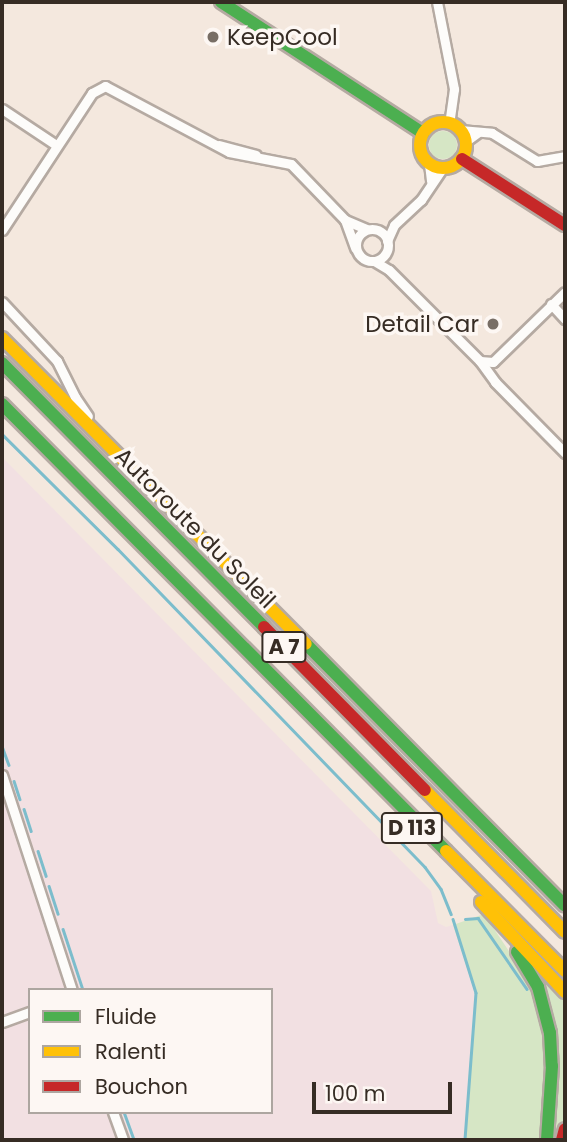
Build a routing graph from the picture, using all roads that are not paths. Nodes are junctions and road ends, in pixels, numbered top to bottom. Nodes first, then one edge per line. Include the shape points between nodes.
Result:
1 (221, 2) edge
2 (229, 2) edge
3 (437, 2) edge
4 (257, 24) junction
5 (2, 109) edge
6 (449, 123) junction
7 (423, 133) junction
8 (463, 136) junction
9 (56, 145) junction
10 (565, 156) edge
11 (462, 159) junction
12 (429, 164) junction
13 (442, 169) junction
14 (431, 181) junction
15 (345, 220) junction
16 (394, 225) junction
17 (565, 225) edge
18 (370, 229) junction
19 (2, 230) edge
20 (387, 241) junction
21 (386, 254) junction
22 (359, 256) junction
23 (374, 261) junction
24 (388, 270) junction
25 (565, 292) edge
26 (2, 302) edge
27 (551, 304) junction
28 (565, 306) edge
29 (565, 312) edge
30 (565, 319) edge
31 (2, 338) edge
32 (480, 361) junction
33 (2, 363) edge
34 (2, 404) edge
35 (565, 453) edge
36 (171, 509) junction
37 (344, 748) junction
38 (2, 775) edge
39 (484, 906) junction
40 (565, 906) edge
41 (565, 932) edge
42 (565, 971) edge
43 (71, 988) edge
44 (565, 992) edge
45 (28, 1013) edge
46 (2, 1022) edge
47 (114, 1114) edge
48 (565, 1129) edge
49 (123, 1140) edge
50 (547, 1140) edge
51 (562, 1140) edge

1 - 4 main road
2 - 4 main road
3 - 6 street via 454,89
4 - 7 main road
5 - 9 street
6 - 7 main road via 434,124
6 - 8 main road
7 - 12 main road via 419,146
8 - 10 street via 492,133 537,161
8 - 11 main road
9 - 15 street via 92,93 105,86 238,156 283,161 297,168
9 - 19 street
11 - 13 main road
11 - 17 main road
12 - 13 main road
12 - 14 street
13 - 14 street
14 - 16 street via 421,200
15 - 18 street
15 - 22 street
16 - 18 street
16 - 20 street
18 - 20 street
18 - 22 street via 357,243
20 - 21 street
21 - 23 street
21 - 24 street
22 - 23 street
23 - 24 street
24 - 32 street
25 - 27 street
26 - 36 street via 57,360 82,408
27 - 30 street
27 - 32 street via 493,362
28 - 29 street
31 - 36 main road, D 113
32 - 35 street
33 - 41 main road, Autoroute du Soleil / A 7
34 - 37 main road, A 7
36 - 40 main road, D 113
37 - 39 main road, D 113
37 - 42 main road, A 7
38 - 43 street
39 - 44 main road, D 113
39 - 50 main road via 527,967 546,1011 552,1049
45 - 46 street
47 - 49 street
48 - 51 main road

